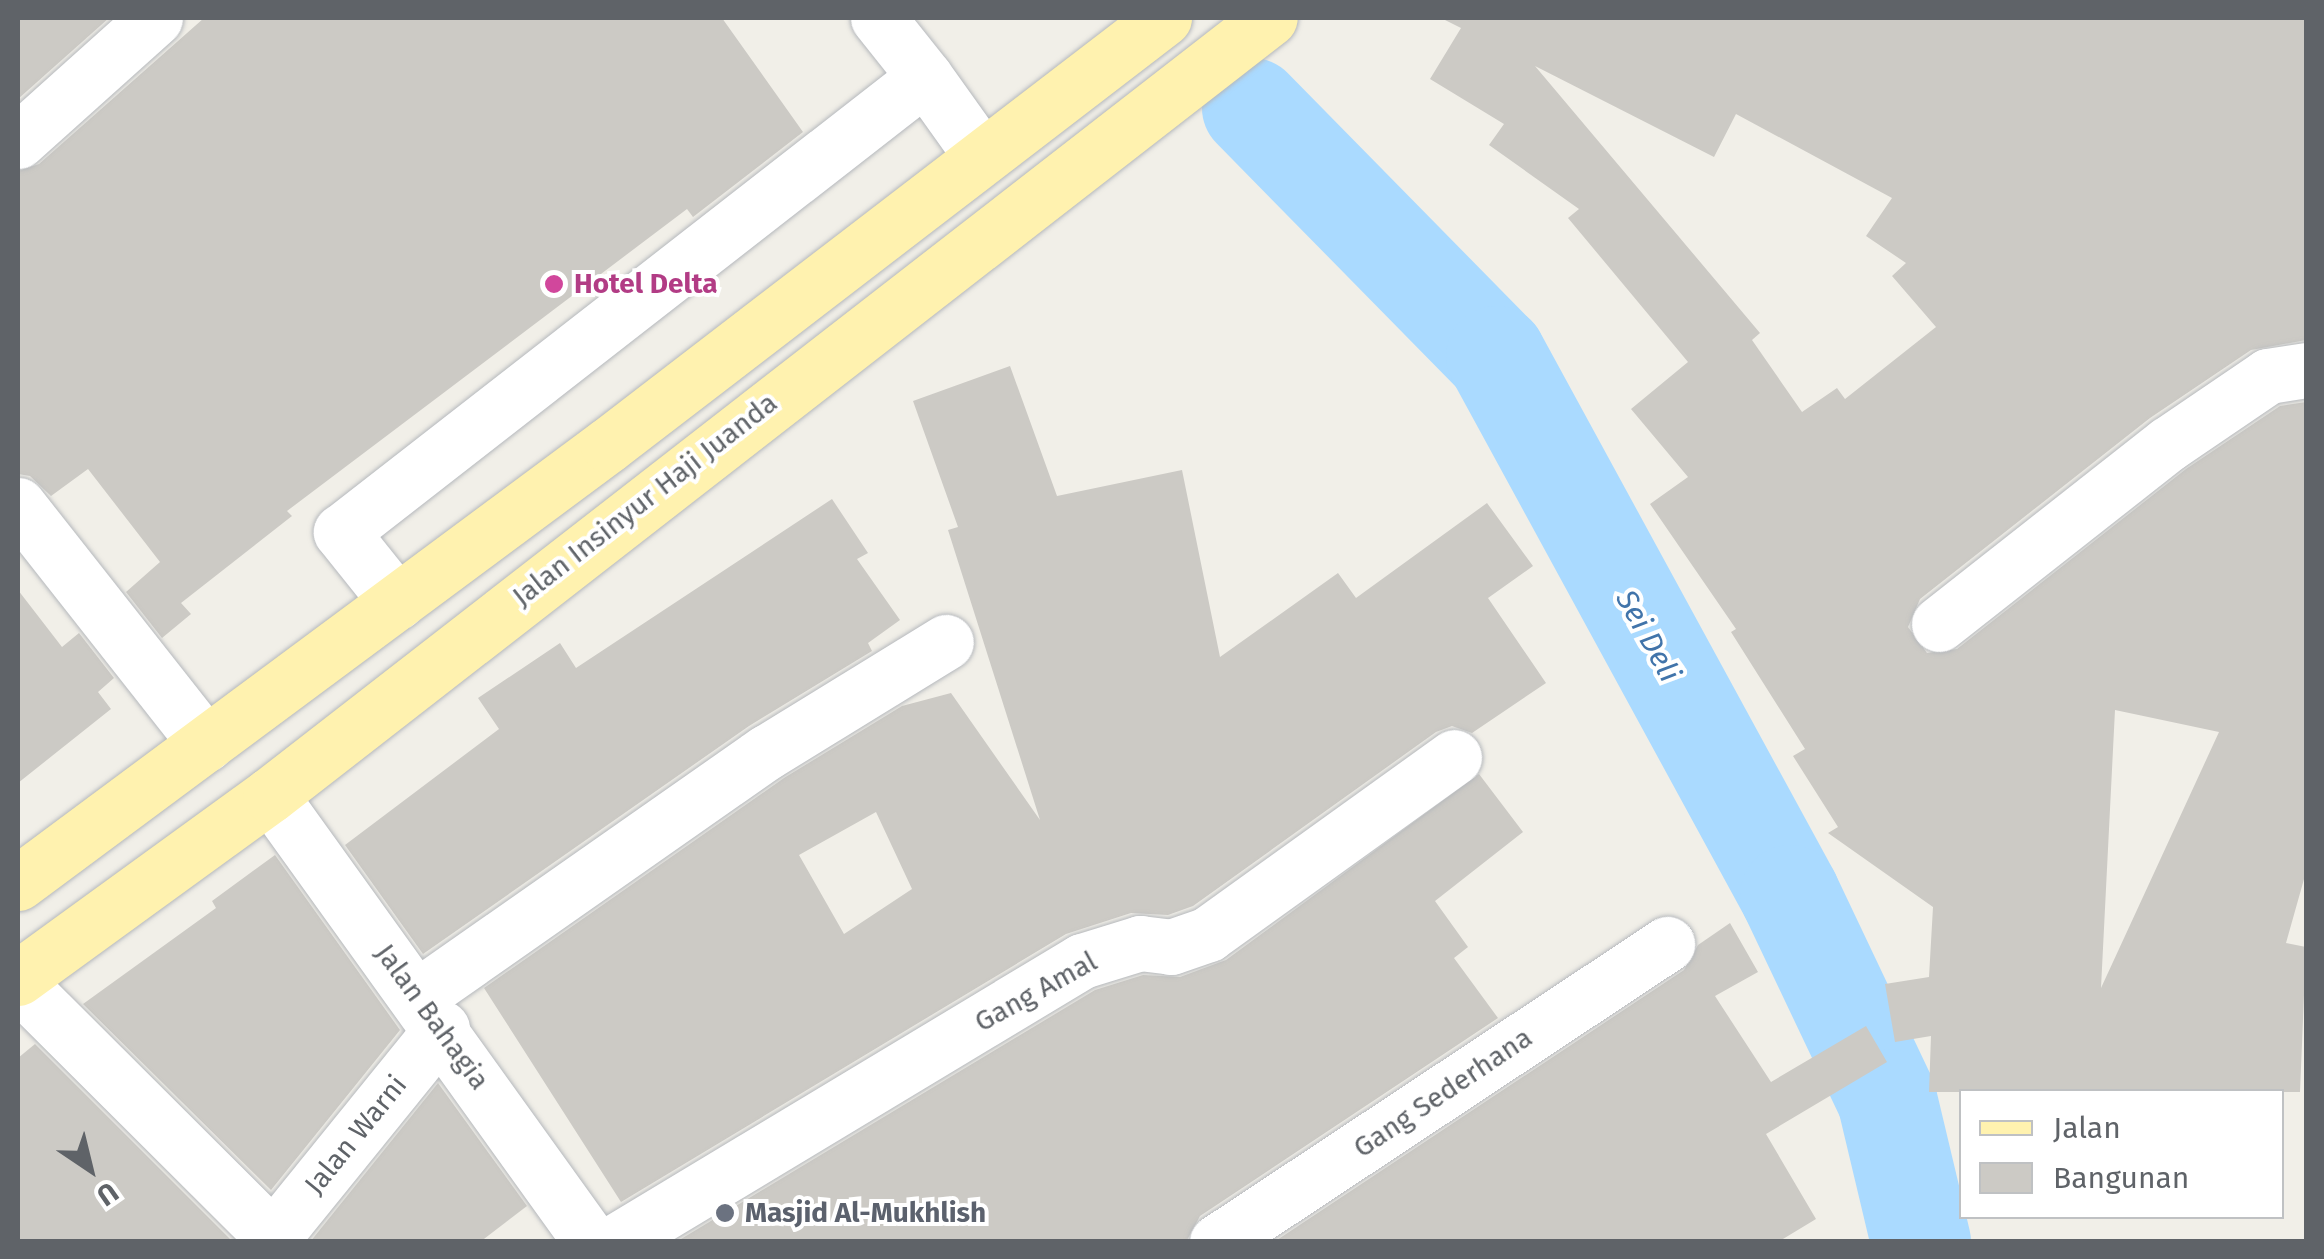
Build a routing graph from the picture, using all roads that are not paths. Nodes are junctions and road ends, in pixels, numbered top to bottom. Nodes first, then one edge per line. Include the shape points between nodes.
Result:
1 (155, 18) edge
2 (878, 18) edge
3 (1164, 18) edge
4 (1270, 18) edge
5 (924, 77) junction
6 (18, 140) edge
7 (999, 145) junction
8 (2306, 370) edge
9 (18, 505) edge
10 (397, 602) junction
11 (1939, 624) dead end
12 (946, 642) dead end
13 (206, 744) junction
14 (1454, 757) dead end
15 (270, 795) junction
16 (18, 882) edge
17 (1667, 944) dead end
18 (18, 981) edge
19 (430, 1012) junction
20 (271, 1239) edge
21 (591, 1242) edge
22 (615, 1242) edge
23 (1218, 1242) edge

1 - 6 street
2 - 5 street
3 - 7 main road
4 - 15 main road, Jalan Insinyur Haji Juanda
5 - 7 street
5 - 10 street via 341,532
7 - 10 main road
8 - 11 street via 2268,376 2168,444
9 - 13 street
10 - 13 main road
12 - 19 street, Jalan Warni via 767,752
13 - 16 main road
14 - 22 street, Gang Amal via 1208,934 1171,947 1140,943 1082,961
15 - 18 main road, Jalan Insinyur Haji Juanda
15 - 19 street, Jalan Bahagia
17 - 23 street, Gang Sederhana
18 - 20 street
19 - 20 street, Jalan Warni
19 - 21 street, Jalan Bahagia

